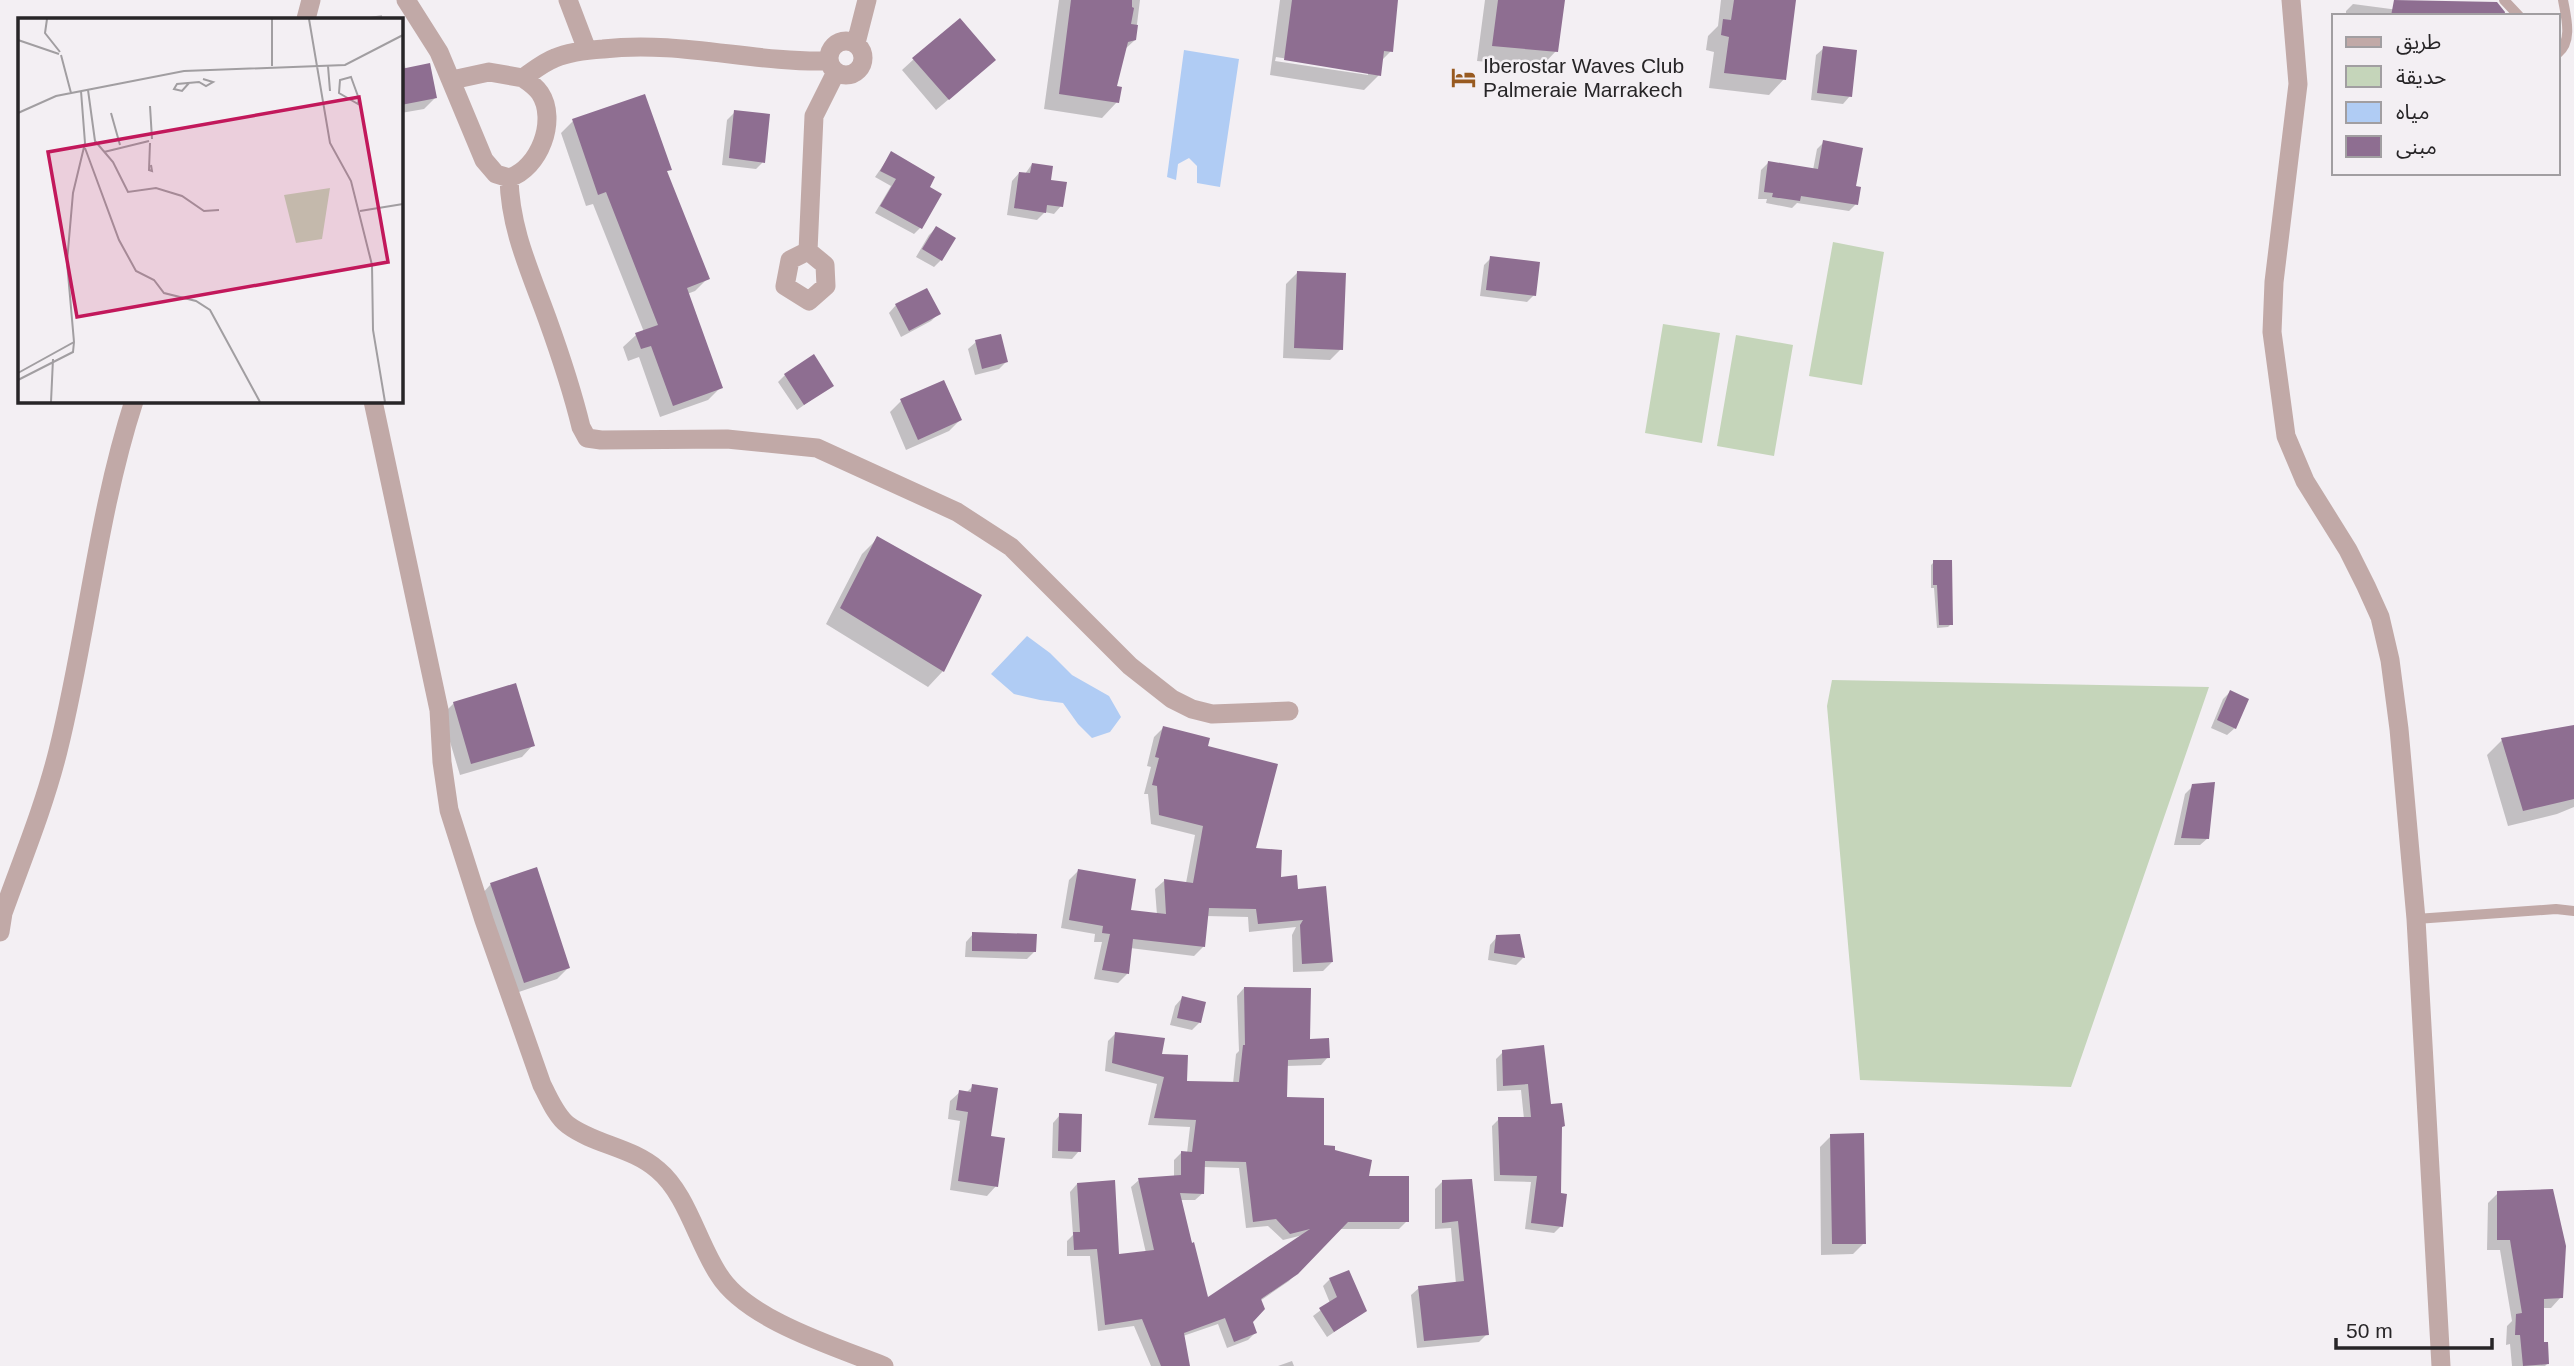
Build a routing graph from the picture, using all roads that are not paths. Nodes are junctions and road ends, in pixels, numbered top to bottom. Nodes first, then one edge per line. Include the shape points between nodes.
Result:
1 (311, 0) edge
2 (406, 0) edge
3 (568, 0) edge
4 (867, 0) edge
5 (2291, 0) edge
6 (2504, 0) edge
7 (2563, 0) edge
8 (2517, 14) edge
9 (306, 18) edge
10 (856, 43) junction
11 (587, 50) junction
12 (2560, 51) edge
13 (832, 66) junction
14 (523, 78) junction
15 (452, 80) junction
16 (509, 178) junction
17 (808, 251) dead end
18 (134, 402) edge
19 (373, 402) edge
20 (1289, 711) dead end
21 (2574, 911) edge
22 (2416, 919) junction
23 (0, 932) edge
24 (884, 1366) edge
25 (2441, 1366) edge

1 - 9 street
2 - 15 street
3 - 11 street
4 - 10 street
5 - 22 street via 2298,84 2272,332 2281,411 2305,481 2348,550 2380,617 2399,729
6 - 8 lane
7 - 12 lane via 2567,31
10 - 13 street via 849,40 831,47
10 - 13 street via 863,54 860,68 849,75
11 - 13 street via 632,46 711,50
11 - 14 street via 555,58
13 - 17 street via 814,116
14 - 15 street via 489,72
14 - 16 street via 540,91 547,124 542,146 528,169
15 - 16 street via 484,160 496,174
16 - 20 street via 515,231 587,438 727,439 817,448 957,512 1010,547 1130,666 1172,699 1212,714
18 - 23 street via 111,483 58,750
19 - 24 street via 439,710 449,810 551,1102 566,1124 647,1161 668,1178 719,1276 732,1292 796,1331
21 - 22 lane
22 - 25 street

